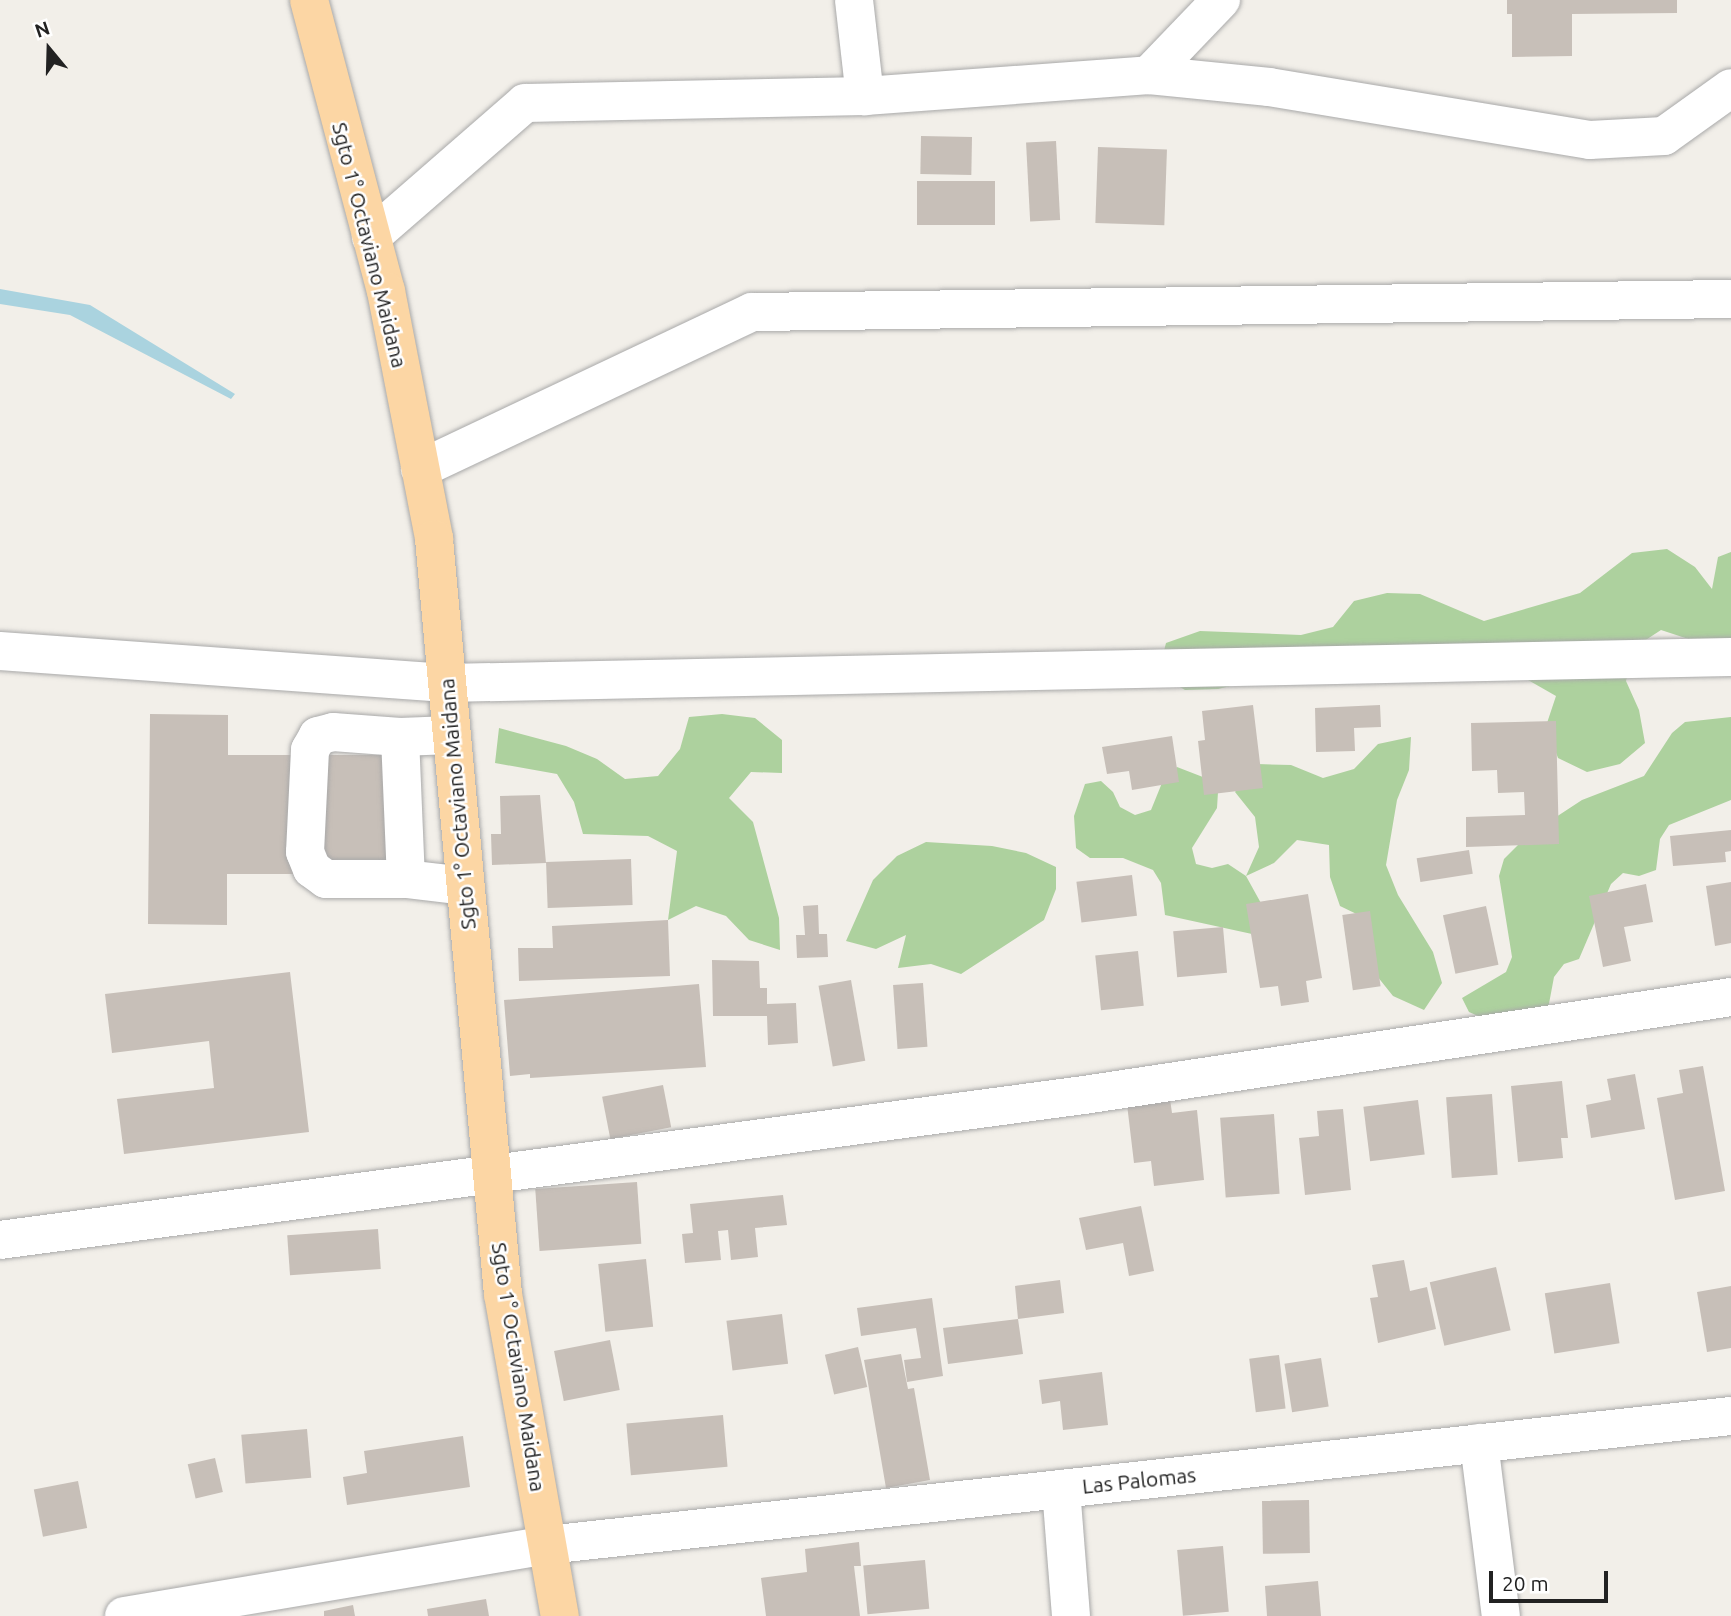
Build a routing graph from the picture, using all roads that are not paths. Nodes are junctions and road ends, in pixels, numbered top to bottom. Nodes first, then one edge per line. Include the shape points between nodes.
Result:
1 (309, 0) edge
2 (854, 0) edge
3 (1221, 0) edge
4 (1149, 75) junction
5 (1731, 88) edge
6 (865, 96) junction
7 (371, 237) junction
8 (1731, 299) edge
9 (420, 469) junction
10 (0, 651) edge
11 (1731, 657) edge
12 (446, 683) junction
13 (451, 735) junction
14 (400, 737) junction
15 (406, 879) junction
16 (465, 886) junction
17 (1731, 997) edge
18 (493, 1173) junction
19 (0, 1240) edge
20 (1731, 1416) edge
21 (1479, 1443) junction
22 (1061, 1489) junction
23 (547, 1545) junction
24 (124, 1616) edge
25 (560, 1616) edge
26 (1071, 1616) edge
27 (1502, 1616) edge

1 - 7 main road, Sgto 1° Octaviano Maidana
2 - 6 street
3 - 4 street
4 - 5 street via 1269,87 1590,140 1664,136
4 - 6 street
6 - 7 street via 525,103
7 - 9 main road, Sgto 1° Octaviano Maidana
8 - 9 street via 752,312
9 - 12 main road, Sgto 1° Octaviano Maidana via 433,539
10 - 12 street
11 - 12 street
12 - 13 main road, Sgto 1° Octaviano Maidana
13 - 14 street
13 - 16 main road, Sgto 1° Octaviano Maidana
14 - 15 street
14 - 15 street via 333,732 318,736 310,750 305,852 312,869 326,879
15 - 16 street
16 - 18 main road, Sgto 1° Octaviano Maidana
17 - 18 street via 1084,1095
18 - 19 street
18 - 23 main road, Sgto 1° Octaviano Maidana via 503,1294
20 - 21 street, Las Palomas
21 - 22 street, Las Palomas
21 - 27 street
22 - 23 street, Las Palomas
22 - 26 street
23 - 24 street, Las Palomas
23 - 25 main road, Sgto 1° Octaviano Maidana

